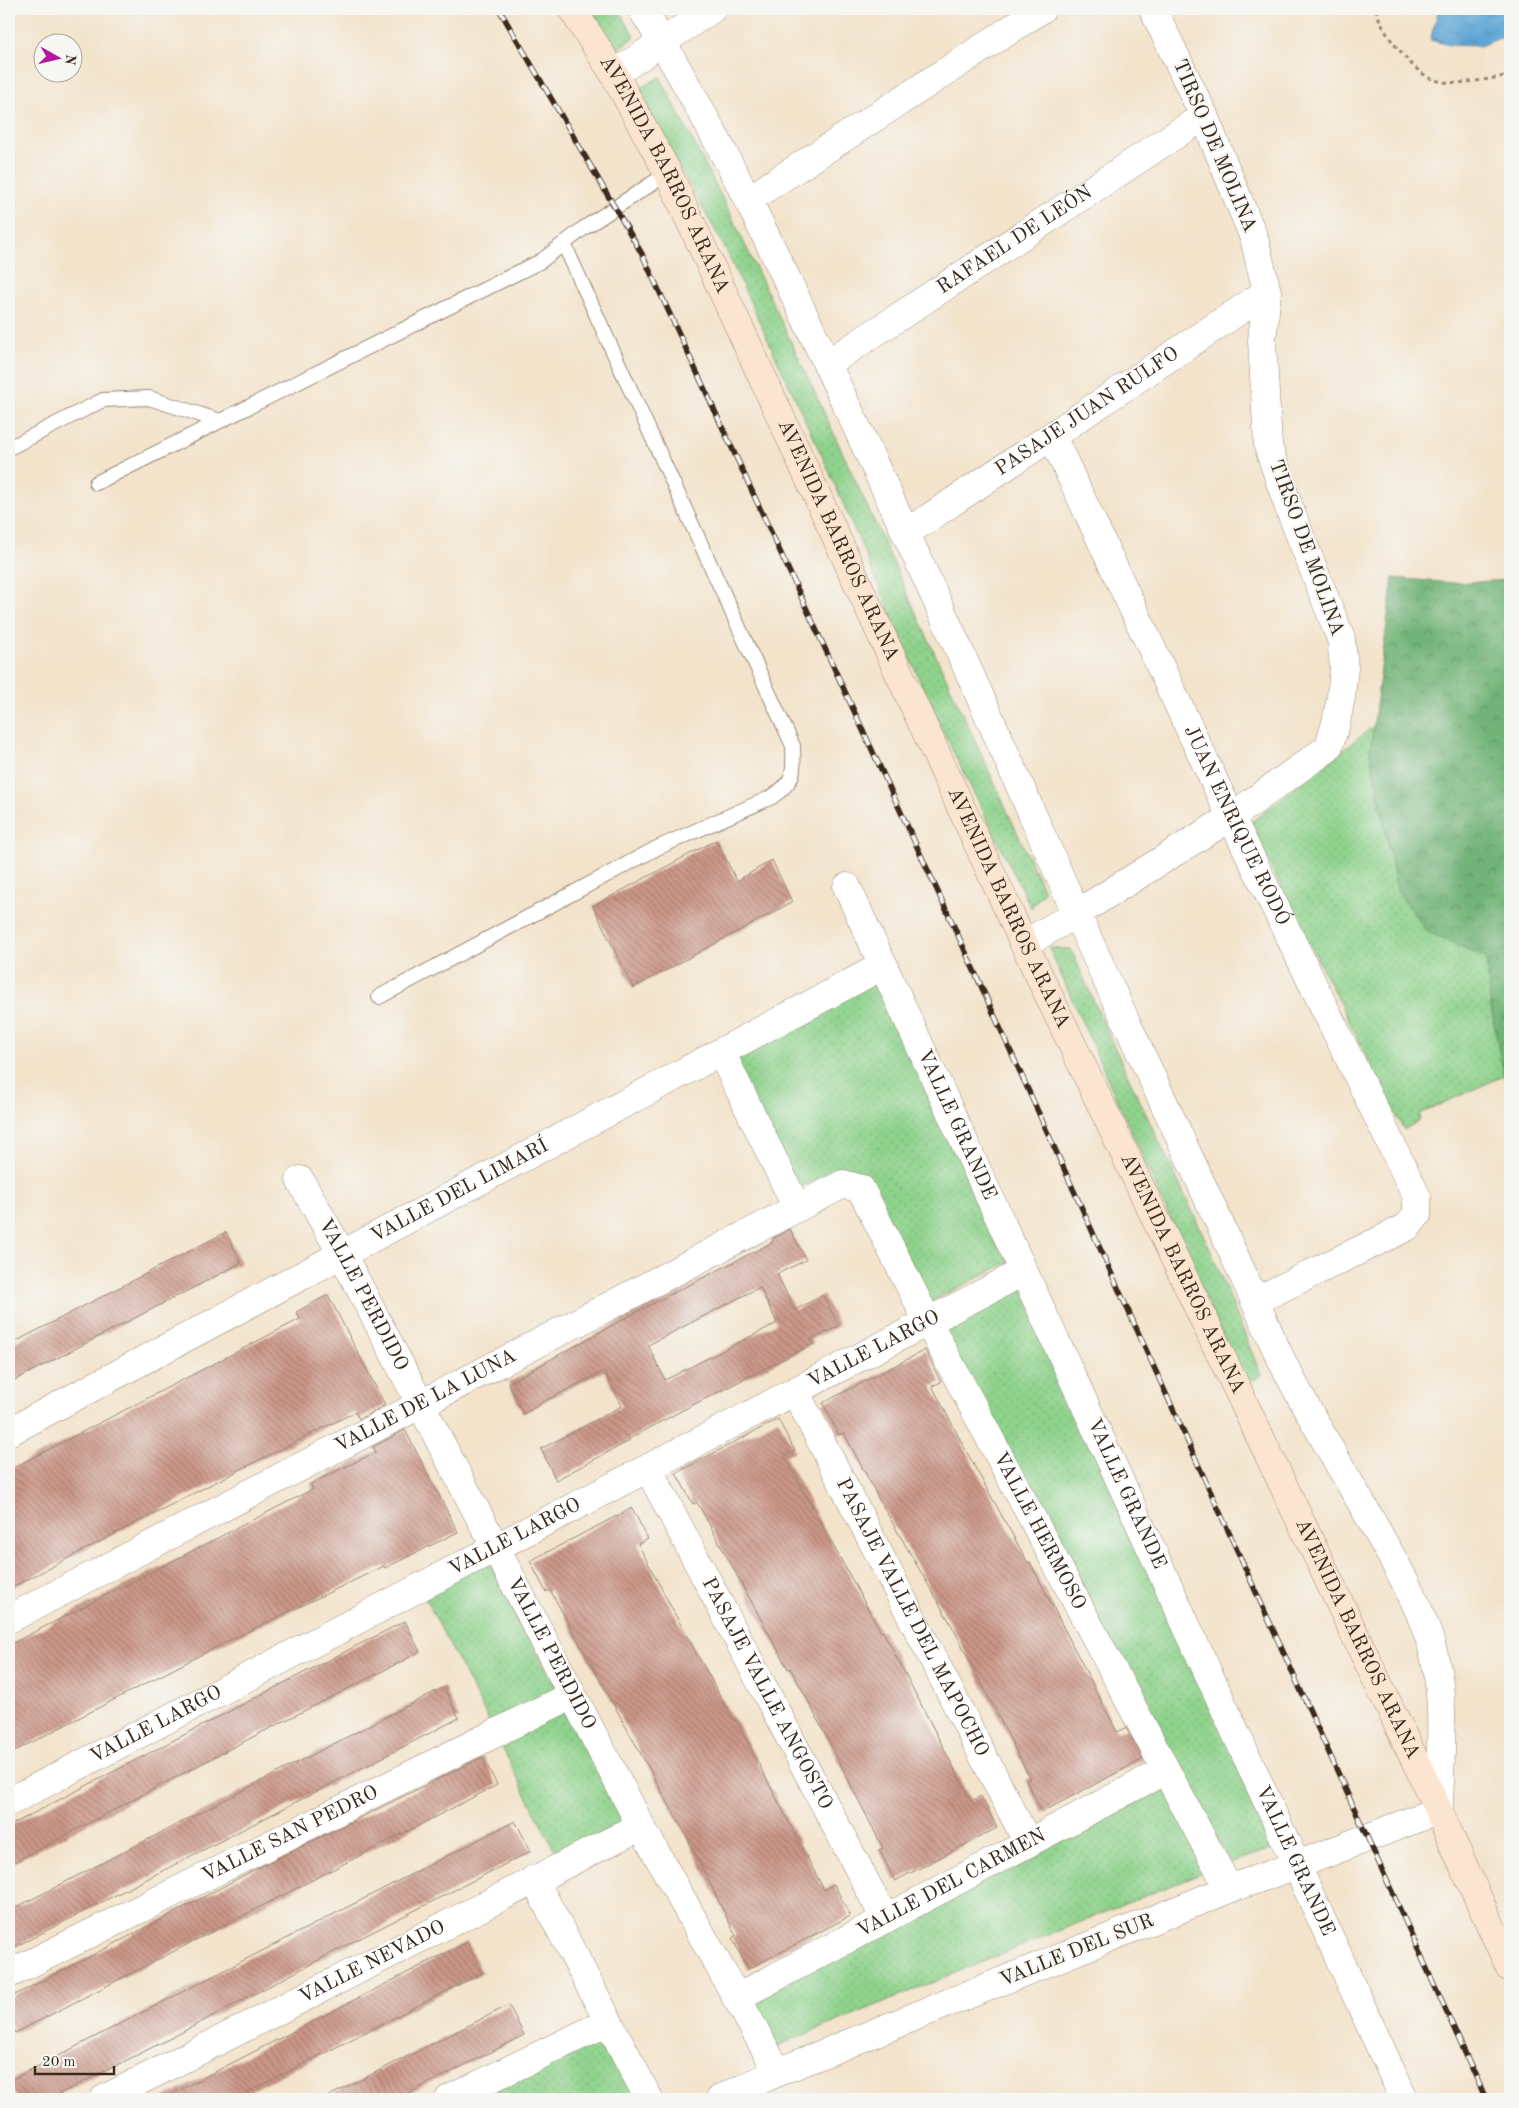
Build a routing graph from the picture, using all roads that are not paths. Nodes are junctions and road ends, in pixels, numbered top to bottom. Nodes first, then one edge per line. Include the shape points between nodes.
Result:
1 (572, 9) edge
2 (642, 9) edge
3 (712, 9) edge
4 (1042, 9) edge
5 (1152, 9) edge
6 (662, 42) junction
7 (614, 74) junction
8 (1204, 116) junction
9 (668, 173) junction
10 (748, 200) junction
11 (564, 244) junction
12 (1267, 292) junction
13 (827, 364) junction
14 (220, 421) junction
15 (1052, 436) junction
16 (9, 448) edge
17 (96, 483) dead end
18 (906, 533) junction
19 (1231, 817) junction
20 (846, 887) dead end
21 (1076, 914) junction
22 (1024, 944) junction
23 (884, 965) junction
24 (379, 996) dead end
25 (720, 1052) junction
26 (300, 1180) dead end
27 (844, 1184) joint
28 (797, 1208) junction
29 (342, 1254) junction
30 (1023, 1272) junction
31 (1255, 1301) junction
32 (928, 1322) junction
33 (795, 1391) junction
34 (421, 1405) junction
35 (9, 1432) edge
36 (648, 1468) junction
37 (494, 1548) junction
38 (9, 1619) edge
39 (572, 1695) junction
40 (1166, 1770) junction
41 (9, 1802) edge
42 (1439, 1810) junction
43 (641, 1826) junction
44 (1028, 1844) junction
45 (1297, 1865) junction
46 (534, 1880) junction
47 (1229, 1889) junction
48 (885, 1919) junction
49 (1510, 1968) edge
50 (9, 1974) edge
51 (736, 1998) junction
52 (608, 2022) junction
53 (778, 2072) junction
54 (104, 2099) edge
55 (449, 2099) edge
56 (648, 2099) edge
57 (720, 2099) edge
58 (1404, 2099) edge

1 - 7 main road, AVENIDA BARROS ARANA
2 - 6 street, AVENIDA BARROS ARANA
3 - 6 street
4 - 10 street
5 - 8 street, TIRSO DE MOLINA
6 - 7 street
6 - 10 street, AVENIDA BARROS ARANA
7 - 9 main road, AVENIDA BARROS ARANA
8 - 12 street, TIRSO DE MOLINA via 1254,238
8 - 13 street, RAFAEL DE LEÓN
9 - 11 lane
9 - 22 main road, AVENIDA BARROS ARANA
10 - 13 street, AVENIDA BARROS ARANA
11 - 14 lane via 541,261
11 - 24 lane via 793,746 794,766 788,786 772,797 657,848
12 - 15 street, PASAJE JUAN RULFO
12 - 19 street, TIRSO DE MOLINA via 1262,340 1268,446 1341,640 1344,668 1340,705 1328,748
13 - 18 street, AVENIDA BARROS ARANA
14 - 16 lane via 150,398 103,400
14 - 17 lane
15 - 18 street, PASAJE JUAN RULFO
15 - 19 street, JUAN ENRIQUE RODÓ
18 - 21 street, AVENIDA BARROS ARANA
19 - 21 street, TIRSO DE MOLINA
19 - 31 street, JUAN ENRIQUE RODÓ via 1417,1197 1417,1215 1407,1227
20 - 23 street, VALLE GRANDE
21 - 22 street, TIRSO DE MOLINA
21 - 31 street, AVENIDA BARROS ARANA
22 - 42 main road, AVENIDA BARROS ARANA
23 - 25 street, VALLE DEL LIMARÍ
23 - 30 street, VALLE GRANDE
25 - 28 street
25 - 29 street, VALLE DEL LIMARÍ
26 - 29 street, VALLE PERDIDO
27 - 28 street, VALLE DE LA LUNA
27 - 32 street, VALLE HERMOSO via 861,1189
28 - 34 street, VALLE DE LA LUNA
29 - 34 street, VALLE PERDIDO
29 - 35 street, VALLE DEL LIMARÍ
30 - 32 street, VALLE LARGO
30 - 45 street, VALLE GRANDE
31 - 42 street, AVENIDA BARROS ARANA via 1302,1404 1383,1540 1424,1624 1439,1688
32 - 33 street, VALLE LARGO
32 - 40 street, VALLE HERMOSO
33 - 36 street, VALLE LARGO
33 - 44 street, PASAJE VALLE DEL MAPOCHO
34 - 37 street, VALLE PERDIDO
34 - 38 street, VALLE DE LA LUNA
36 - 37 street, VALLE LARGO
36 - 48 street, PASAJE VALLE ANGOSTO
37 - 39 street, VALLE PERDIDO
37 - 41 street, VALLE LARGO
39 - 43 street, VALLE PERDIDO
39 - 50 street, VALLE SAN PEDRO
40 - 44 street, VALLE DEL CARMEN
40 - 47 street, VALLE HERMOSO
42 - 45 street, VALLE DEL SUR
42 - 49 main road, AVENIDA BARROS ARANA
43 - 46 street, VALLE NEVADO
43 - 51 street, VALLE PERDIDO
44 - 48 street, VALLE DEL CARMEN
45 - 47 street, VALLE DEL SUR
45 - 58 street, VALLE GRANDE
46 - 52 street
46 - 54 street, VALLE NEVADO
47 - 53 street, VALLE DEL SUR
48 - 51 street, VALLE DEL CARMEN
51 - 53 street, VALLE PERDIDO
52 - 55 street
52 - 56 street
53 - 57 street, VALLE DEL SUR

